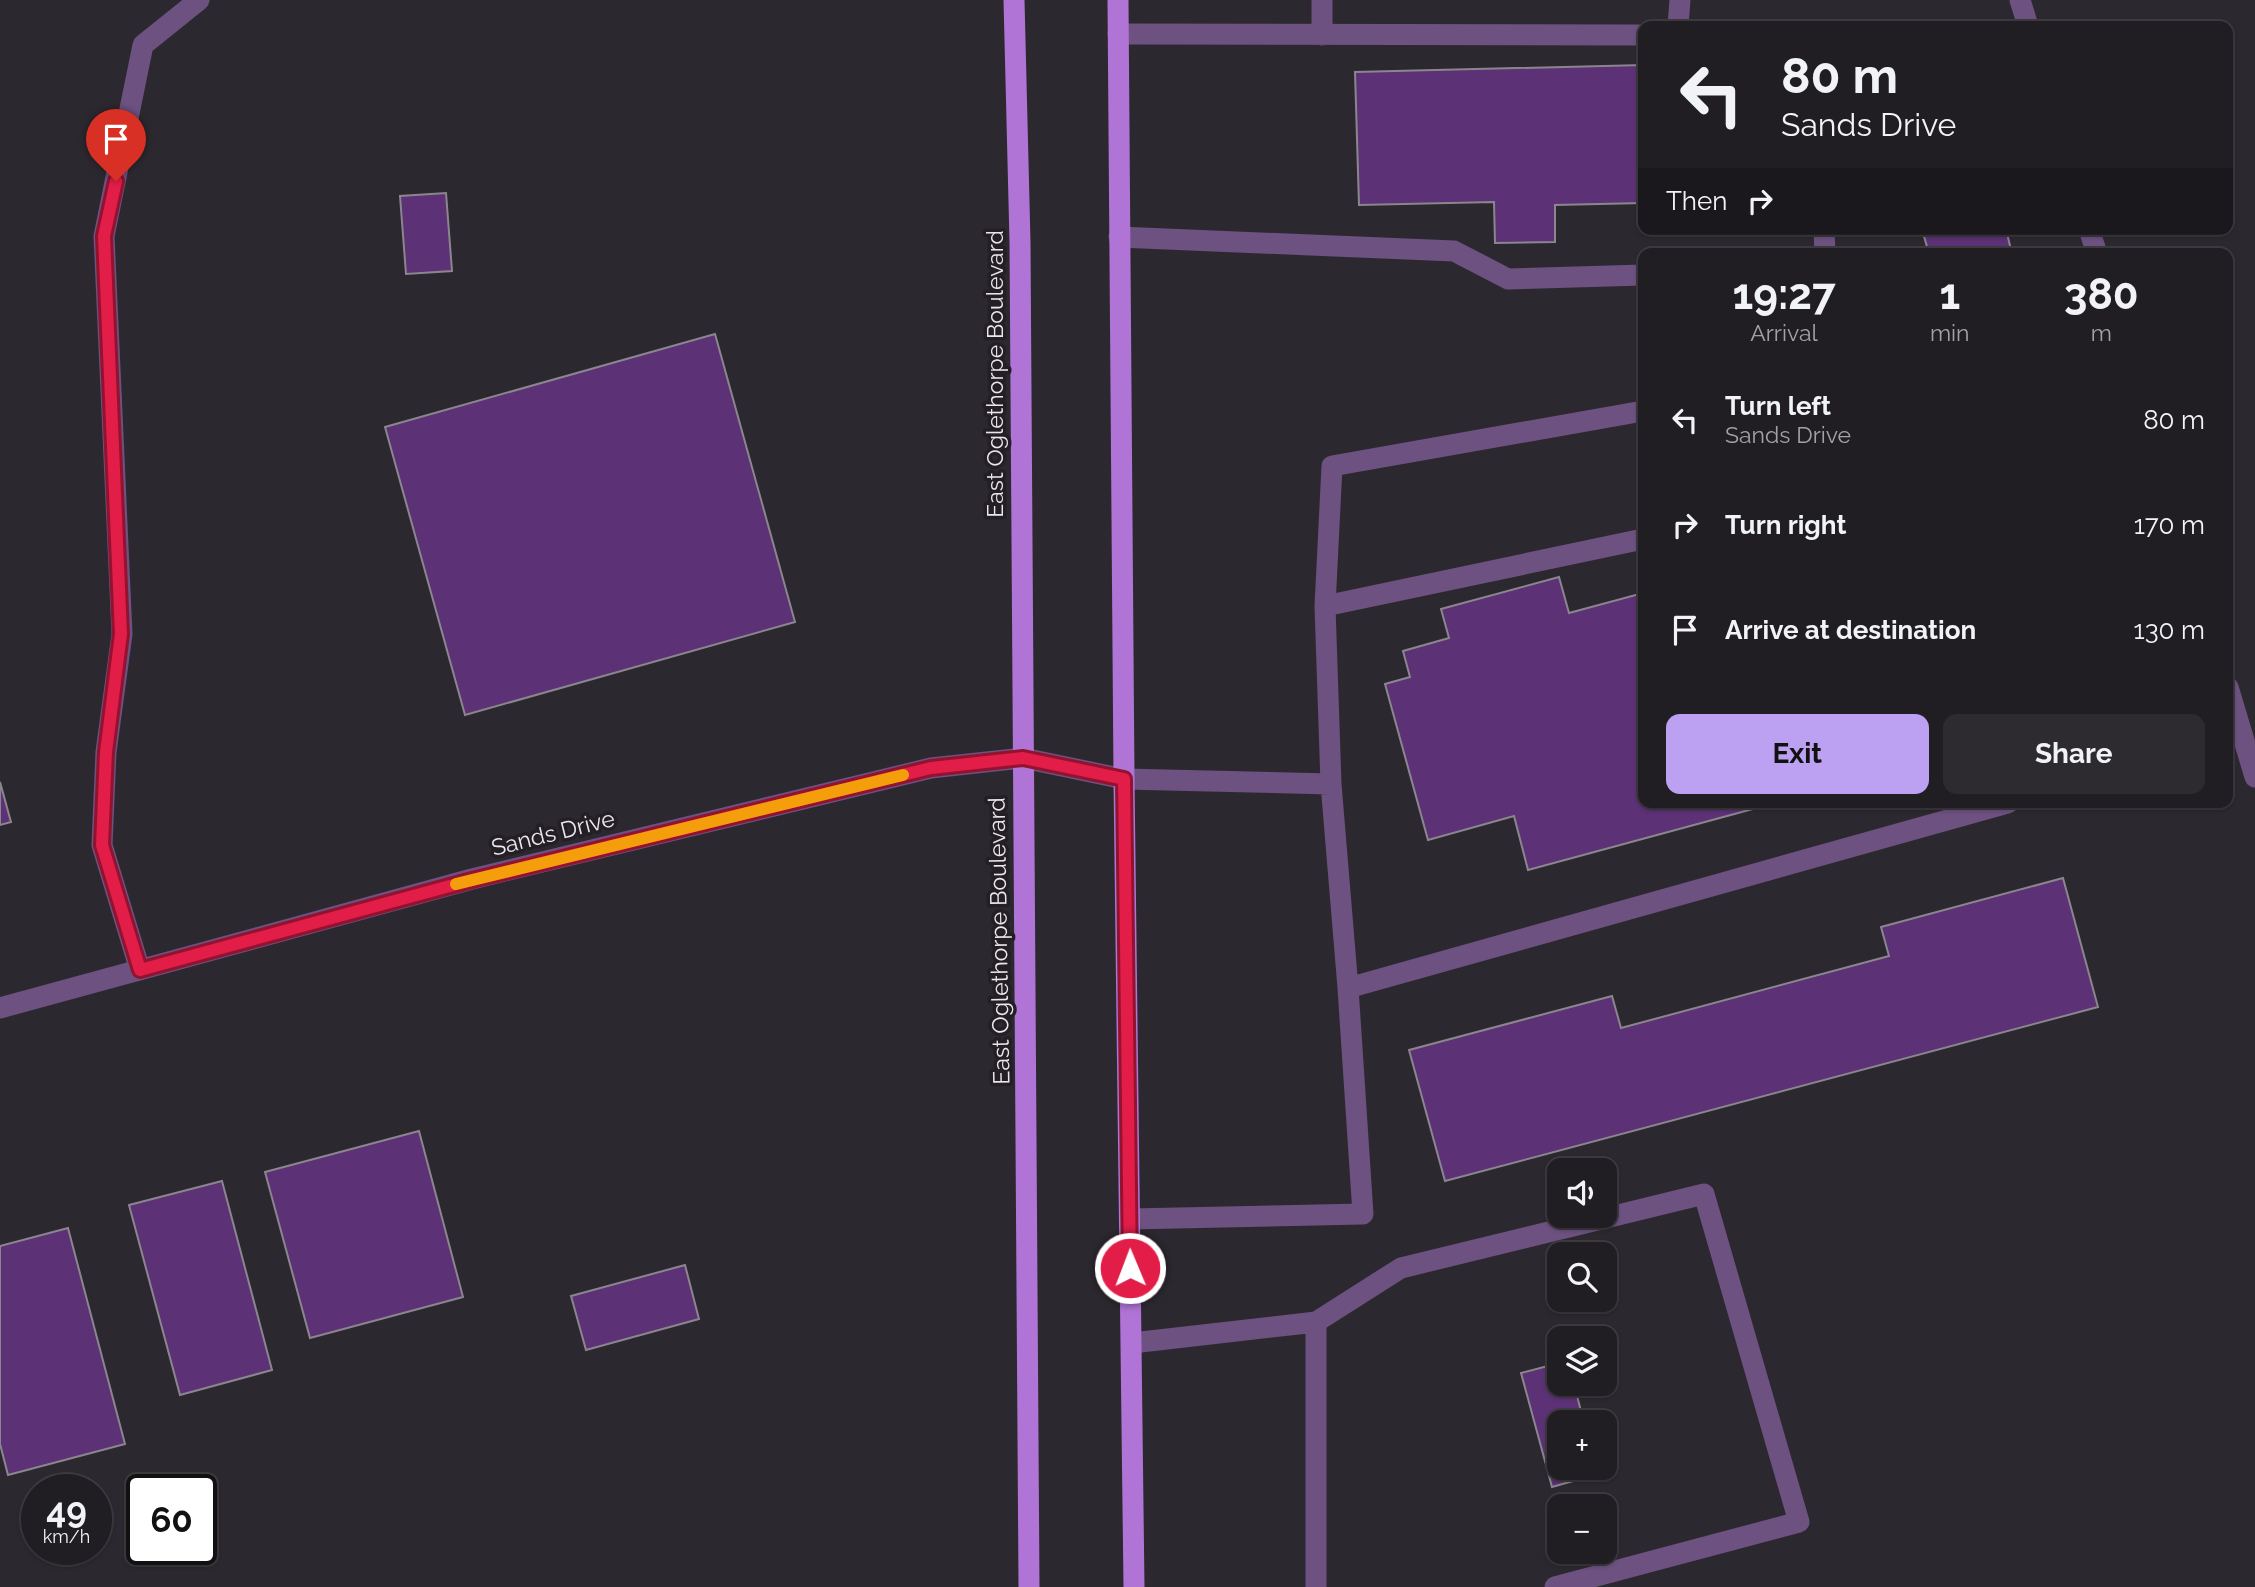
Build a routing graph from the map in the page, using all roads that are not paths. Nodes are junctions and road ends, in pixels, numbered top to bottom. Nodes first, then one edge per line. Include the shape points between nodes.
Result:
1 (199, 0) edge
2 (1014, 0) edge
3 (1118, 0) edge
4 (1322, 0) edge
5 (1680, 0) edge
6 (2020, 0) edge
7 (1678, 21) edge
8 (2026, 21) edge
9 (1118, 34) junction
10 (1322, 35) junction
11 (1638, 35) edge
12 (1119, 237) junction
13 (1638, 275) edge
14 (1638, 412) edge
15 (1638, 540) edge
16 (1325, 606) junction
17 (2233, 704) edge
18 (1023, 758) junction
19 (2255, 777) edge
20 (1124, 779) junction
21 (1331, 784) junction
22 (1990, 808) edge
23 (140, 970) junction
24 (1348, 988) junction
25 (0, 1008) edge
26 (1130, 1219) junction
27 (1316, 1322) junction
28 (1132, 1343) junction
29 (1029, 1587) edge
30 (1133, 1587) edge
31 (1316, 1587) edge
32 (1555, 1587) edge

1 - 23 street via 143,45 104,236 121,634 106,752 102,845
2 - 18 main road, East Oglethorpe Boulevard
3 - 9 main road
4 - 10 street
5 - 7 street
6 - 8 street
9 - 10 street
9 - 12 main road
10 - 11 street
12 - 13 street via 1454,250 1508,279
12 - 20 main road
14 - 16 street via 1332,466
15 - 16 street
16 - 21 street
17 - 19 street
18 - 20 street, Sands Drive
18 - 23 street, Sands Drive via 917,771 472,880
18 - 29 main road, East Oglethorpe Boulevard
20 - 21 street, Sands Drive
20 - 26 main road
21 - 24 street
22 - 24 street
23 - 25 street, Sands Drive
24 - 26 street via 1363,1214
26 - 28 main road
27 - 28 street
27 - 31 street
27 - 32 street via 1401,1268 1704,1194 1798,1522
28 - 30 main road

